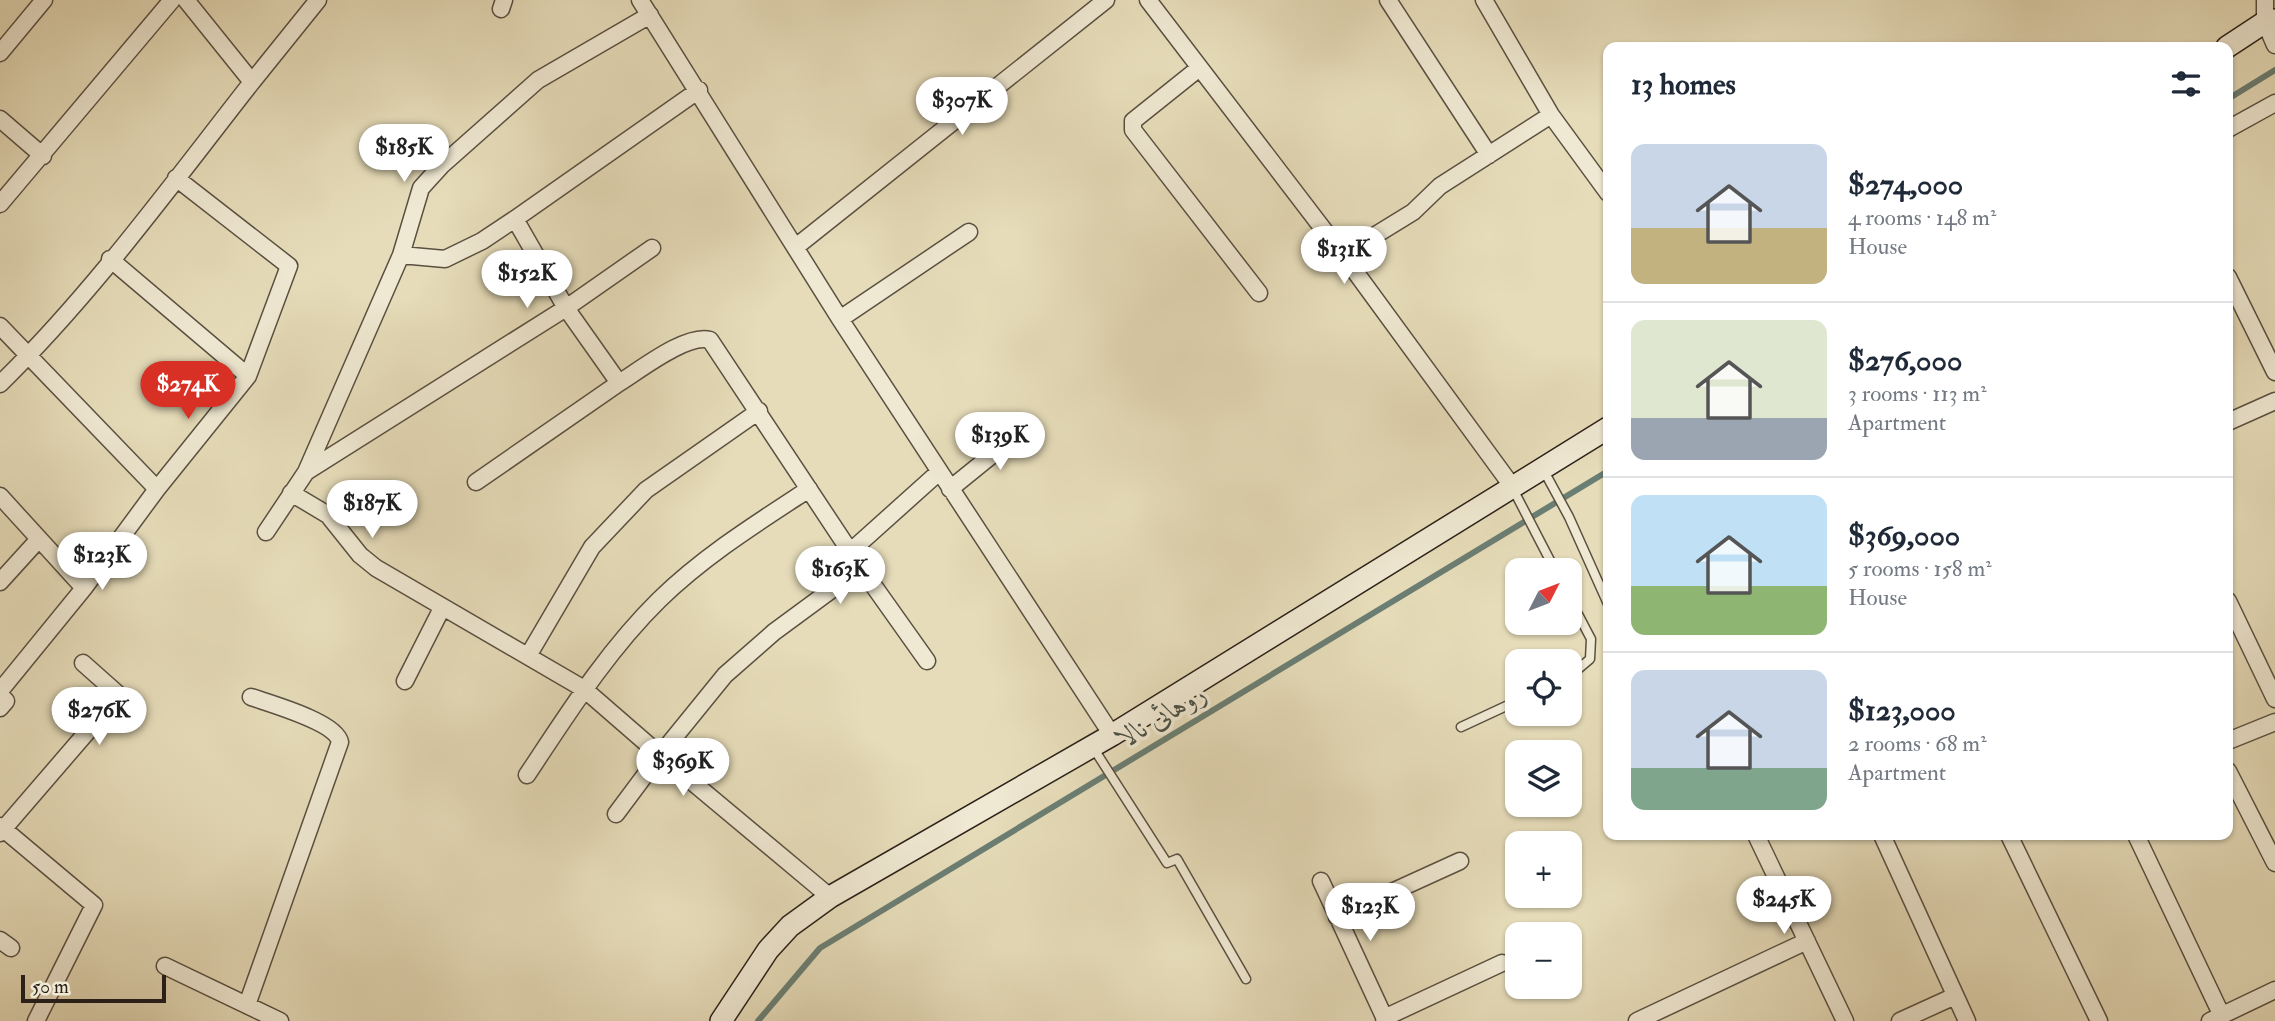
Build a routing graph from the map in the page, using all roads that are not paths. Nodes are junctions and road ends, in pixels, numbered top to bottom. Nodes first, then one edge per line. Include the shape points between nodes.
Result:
1 (44, 0) edge
2 (172, 0) edge
3 (186, 0) edge
4 (318, 0) edge
5 (640, 0) edge
6 (1105, 0) edge
7 (1148, 0) edge
8 (1388, 0) edge
9 (1484, 0) edge
10 (2265, 0) edge
11 (650, 15) junction
12 (2270, 21) edge
13 (2233, 43) edge
14 (2275, 45) edge
15 (0, 53) edge
16 (1198, 69) junction
17 (253, 82) junction
18 (699, 90) junction
19 (2275, 103) edge
20 (1551, 115) junction
21 (0, 119) edge
22 (2233, 126) edge
23 (1489, 155) junction
24 (43, 156) junction
25 (176, 178) junction
26 (1603, 186) edge
27 (0, 204) edge
28 (515, 219) junction
29 (969, 232) dead end
30 (796, 246) junction
31 (652, 248) dead end
32 (1343, 254) junction
33 (401, 255) junction
34 (110, 260) junction
35 (2233, 287) edge
36 (1259, 293) dead end
37 (566, 308) junction
38 (840, 319) junction
39 (0, 326) edge
40 (2275, 332) edge
41 (2260, 340) junction
42 (29, 356) junction
43 (2275, 372) edge
44 (248, 376) junction
45 (620, 383) junction
46 (0, 384) edge
47 (2275, 401) edge
48 (758, 411) junction
49 (2233, 420) edge
50 (1028, 426) dead end
51 (1603, 432) edge
52 (306, 472) junction
53 (939, 472) junction
54 (1547, 476) junction
55 (476, 482) dead end
56 (1512, 486) junction
57 (157, 489) junction
58 (809, 489) junction
59 (950, 489) junction
60 (291, 493) junction
61 (0, 496) edge
62 (266, 532) dead end
63 (39, 539) junction
64 (851, 551) junction
65 (1549, 558) edge
66 (861, 568) junction
67 (0, 582) edge
68 (83, 588) junction
69 (1603, 591) edge
70 (442, 608) junction
71 (2233, 611) edge
72 (1582, 622) edge
73 (528, 656) junction
74 (927, 661) dead end
75 (83, 663) dead end
76 (1582, 666) edge
77 (405, 681) dead end
78 (584, 689) junction
79 (0, 693) edge
80 (251, 697) dead end
81 (2275, 699) edge
82 (1505, 707) edge
83 (0, 708) edge
84 (2275, 722) edge
85 (1461, 727) dead end
86 (1112, 735) junction
87 (2233, 739) edge
88 (1096, 753) junction
89 (660, 755) junction
90 (527, 775) dead end
91 (2233, 781) edge
92 (616, 814) dead end
93 (1, 829) edge
94 (1758, 840) edge
95 (1884, 840) edge
96 (2011, 840) edge
97 (2138, 840) edge
98 (1460, 861) dead end
99 (2275, 863) edge
100 (1321, 881) dead end
101 (830, 897) junction
102 (1338, 916) junction
103 (1807, 941) junction
104 (1502, 963) dead end
105 (164, 965) dead end
106 (1246, 979) dead end
107 (2275, 990) edge
108 (1955, 996) junction
109 (247, 1005) junction
110 (2216, 1018) edge
111 (1385, 1019) edge
112 (36, 1021) edge
113 (280, 1021) edge
114 (721, 1021) edge
115 (1637, 1021) edge
116 (1845, 1021) edge
117 (1900, 1021) edge
118 (1967, 1021) edge
119 (2099, 1021) edge

1 - 15 street
2 - 24 street
3 - 17 street
4 - 17 street
5 - 11 street
6 - 30 street
7 - 16 street
8 - 23 street
9 - 20 street
10 - 12 street
11 - 18 street
11 - 33 street via 538,80 441,166 421,188
12 - 13 street
12 - 14 street
16 - 32 street
16 - 36 street via 1133,121 1133,130
17 - 25 street
18 - 28 street
18 - 30 street
19 - 22 street
20 - 23 street
20 - 26 street
21 - 24 street
23 - 32 street via 1440,186 1413,212
24 - 27 street
25 - 34 street
25 - 44 street via 289,266
28 - 33 street via 445,259
28 - 37 street
29 - 38 street
30 - 38 street
31 - 37 street
32 - 56 street
33 - 52 street
34 - 42 street
34 - 44 street
35 - 41 street
37 - 45 street
37 - 52 street
38 - 53 street
39 - 42 street
40 - 41 street
41 - 43 street
42 - 46 street
42 - 57 street
44 - 57 street
45 - 48 street via 701,337 710,340
45 - 55 street
47 - 49 street
48 - 58 street
48 - 73 street via 646,490 592,547
50 - 59 street
51 - 54 street
52 - 60 street
53 - 59 street
53 - 64 street
54 - 56 street
54 - 69 lane
56 - 65 lane
56 - 86 street
57 - 68 street
58 - 64 street
58 - 78 street via 722,546 658,601
59 - 86 street
60 - 62 street
60 - 70 street via 328,515 376,568
61 - 63 street
63 - 67 street
63 - 68 street
64 - 66 street
66 - 74 street
66 - 89 street via 725,675
68 - 79 street
70 - 73 street
70 - 77 street
71 - 81 street
72 - 76 lane via 1591,639 1590,659
73 - 78 street
75 - 93 street via 119,695 11,824
78 - 89 street
78 - 90 street
79 - 83 street via 6,701
80 - 109 street via 328,726 340,742
82 - 85 lane
84 - 87 street
86 - 88 street
88 - 101 street
88 - 106 lane via 1167,863 1177,859
89 - 92 street
89 - 101 street
91 - 99 street
93 - 112 street via 94,905
94 - 103 street
95 - 108 street
96 - 119 street
97 - 110 street
98 - 102 street
100 - 102 street
101 - 114 street via 790,926 768,950
102 - 111 street
103 - 115 street
103 - 116 street
104 - 111 street
105 - 109 street
107 - 110 street
108 - 117 street
108 - 118 street
109 - 113 street

